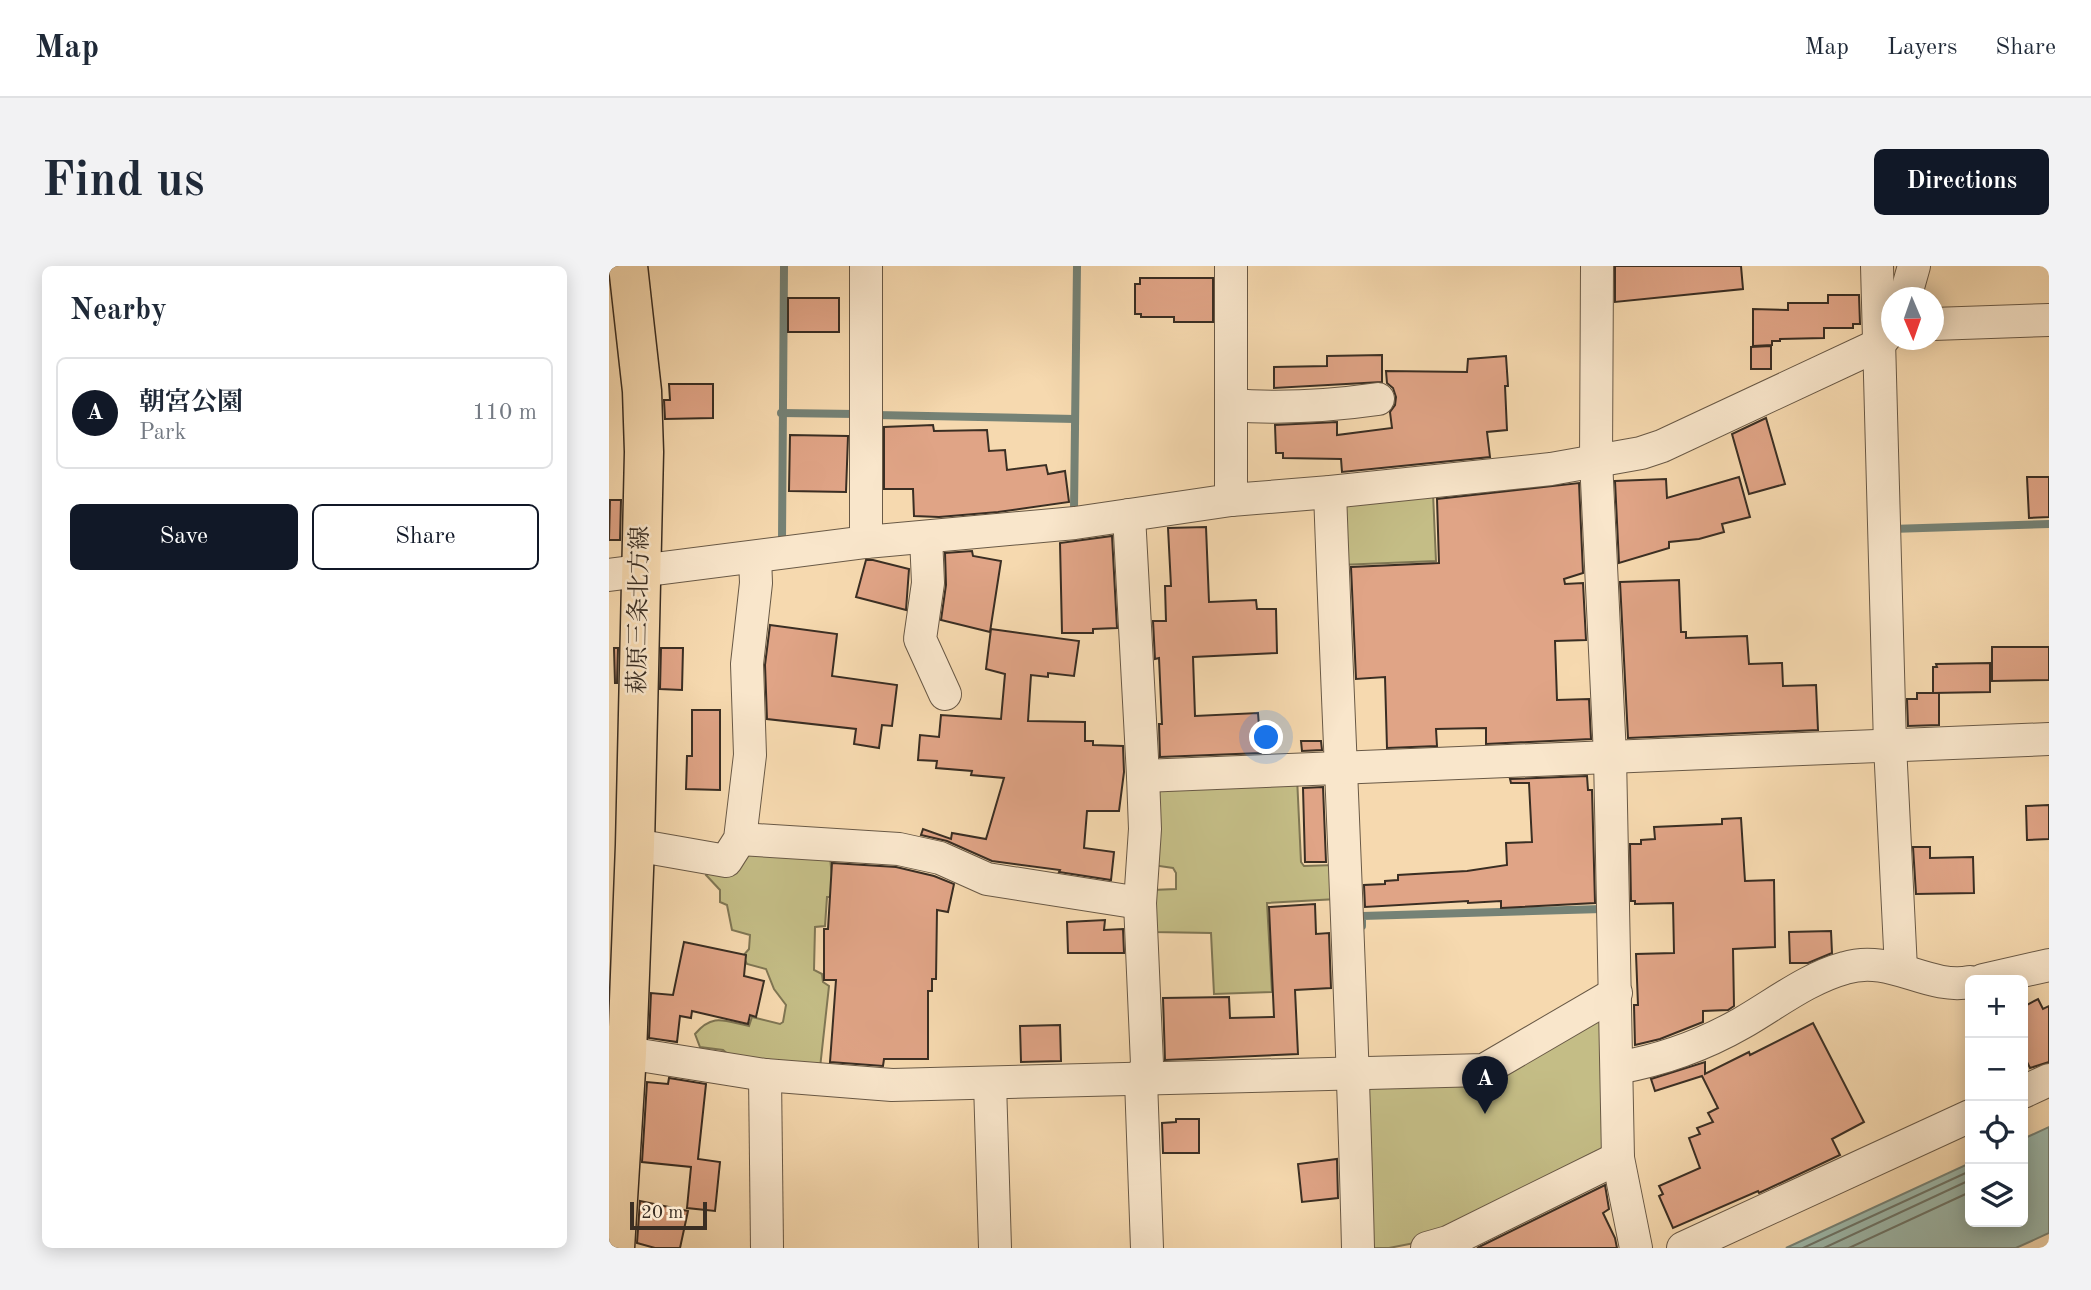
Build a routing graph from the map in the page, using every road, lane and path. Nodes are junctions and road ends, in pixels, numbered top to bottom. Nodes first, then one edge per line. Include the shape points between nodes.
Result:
1 (628, 266) edge
2 (866, 266) edge
3 (1231, 266) edge
4 (1597, 266) edge
5 (1877, 266) edge
6 (1914, 266) edge
7 (1908, 287) edge
8 (1881, 302) edge
9 (2049, 320) edge
10 (1944, 324) edge
11 (1881, 339) edge
12 (1885, 350) edge
13 (1378, 399) dead end
14 (1231, 405) junction
15 (1596, 460) junction
16 (1331, 492) junction
17 (1231, 500) junction
18 (1129, 515) junction
19 (926, 537) junction
20 (866, 542) junction
21 (755, 557) junction
22 (625, 573) edge
23 (945, 694) dead end
24 (2049, 739) edge
25 (1890, 745) junction
26 (1610, 756) junction
27 (1340, 767) junction
28 (1143, 776) junction
29 (740, 839) junction
30 (626, 840) edge
31 (1140, 903) junction
32 (2049, 965) edge
33 (1902, 969) junction
34 (2005, 975) edge
35 (1965, 982) edge
36 (1616, 993) junction
37 (618, 1052) edge
38 (1617, 1068) junction
39 (1354, 1073) junction
40 (765, 1075) junction
41 (1141, 1080) junction
42 (2049, 1080) edge
43 (991, 1083) junction
44 (2028, 1090) edge
45 (1965, 1118) edge
46 (1618, 1158) junction
47 (615, 1248) edge
48 (767, 1248) edge
49 (995, 1248) edge
50 (1147, 1248) edge
51 (1358, 1248) edge
52 (1427, 1248) edge
53 (1636, 1248) edge
54 (1683, 1248) edge

1 - 22 main road, 萩原三条北方線 via 644,452
2 - 20 street
3 - 14 street
4 - 15 street
5 - 8 street
6 - 7 street
9 - 10 street
11 - 15 street via 1662,446
12 - 25 street
13 - 14 street via 1331,406
14 - 17 street
15 - 16 street via 1551,469
15 - 26 street
16 - 17 street
16 - 27 street
17 - 18 street
18 - 19 street
18 - 28 street
19 - 20 street
19 - 23 street via 928,583 919,639
20 - 21 street
21 - 22 street
21 - 29 street via 747,664 750,755
22 - 30 main road, 萩原三条北方線
24 - 25 street
25 - 26 street
25 - 33 street
26 - 27 street
26 - 36 street
27 - 28 street
27 - 39 street
28 - 31 street
29 - 30 street via 726,861
29 - 31 street via 899,849 940,858 987,879
30 - 37 main road, 萩原三条北方線
31 - 41 street via 1147,1064
32 - 34 street
33 - 35 street via 1941,982
33 - 38 street via 1861,964 1842,968 1701,1045 1657,1061
36 - 38 street
36 - 39 street via 1484,1070
37 - 40 street
37 - 47 main road, 萩原三条北方線
38 - 46 street
39 - 41 street
39 - 51 street
40 - 43 street via 892,1085
40 - 48 street
41 - 43 street
41 - 50 street
42 - 44 street
43 - 49 street
45 - 54 street
46 - 52 street via 1448,1242
46 - 53 street

